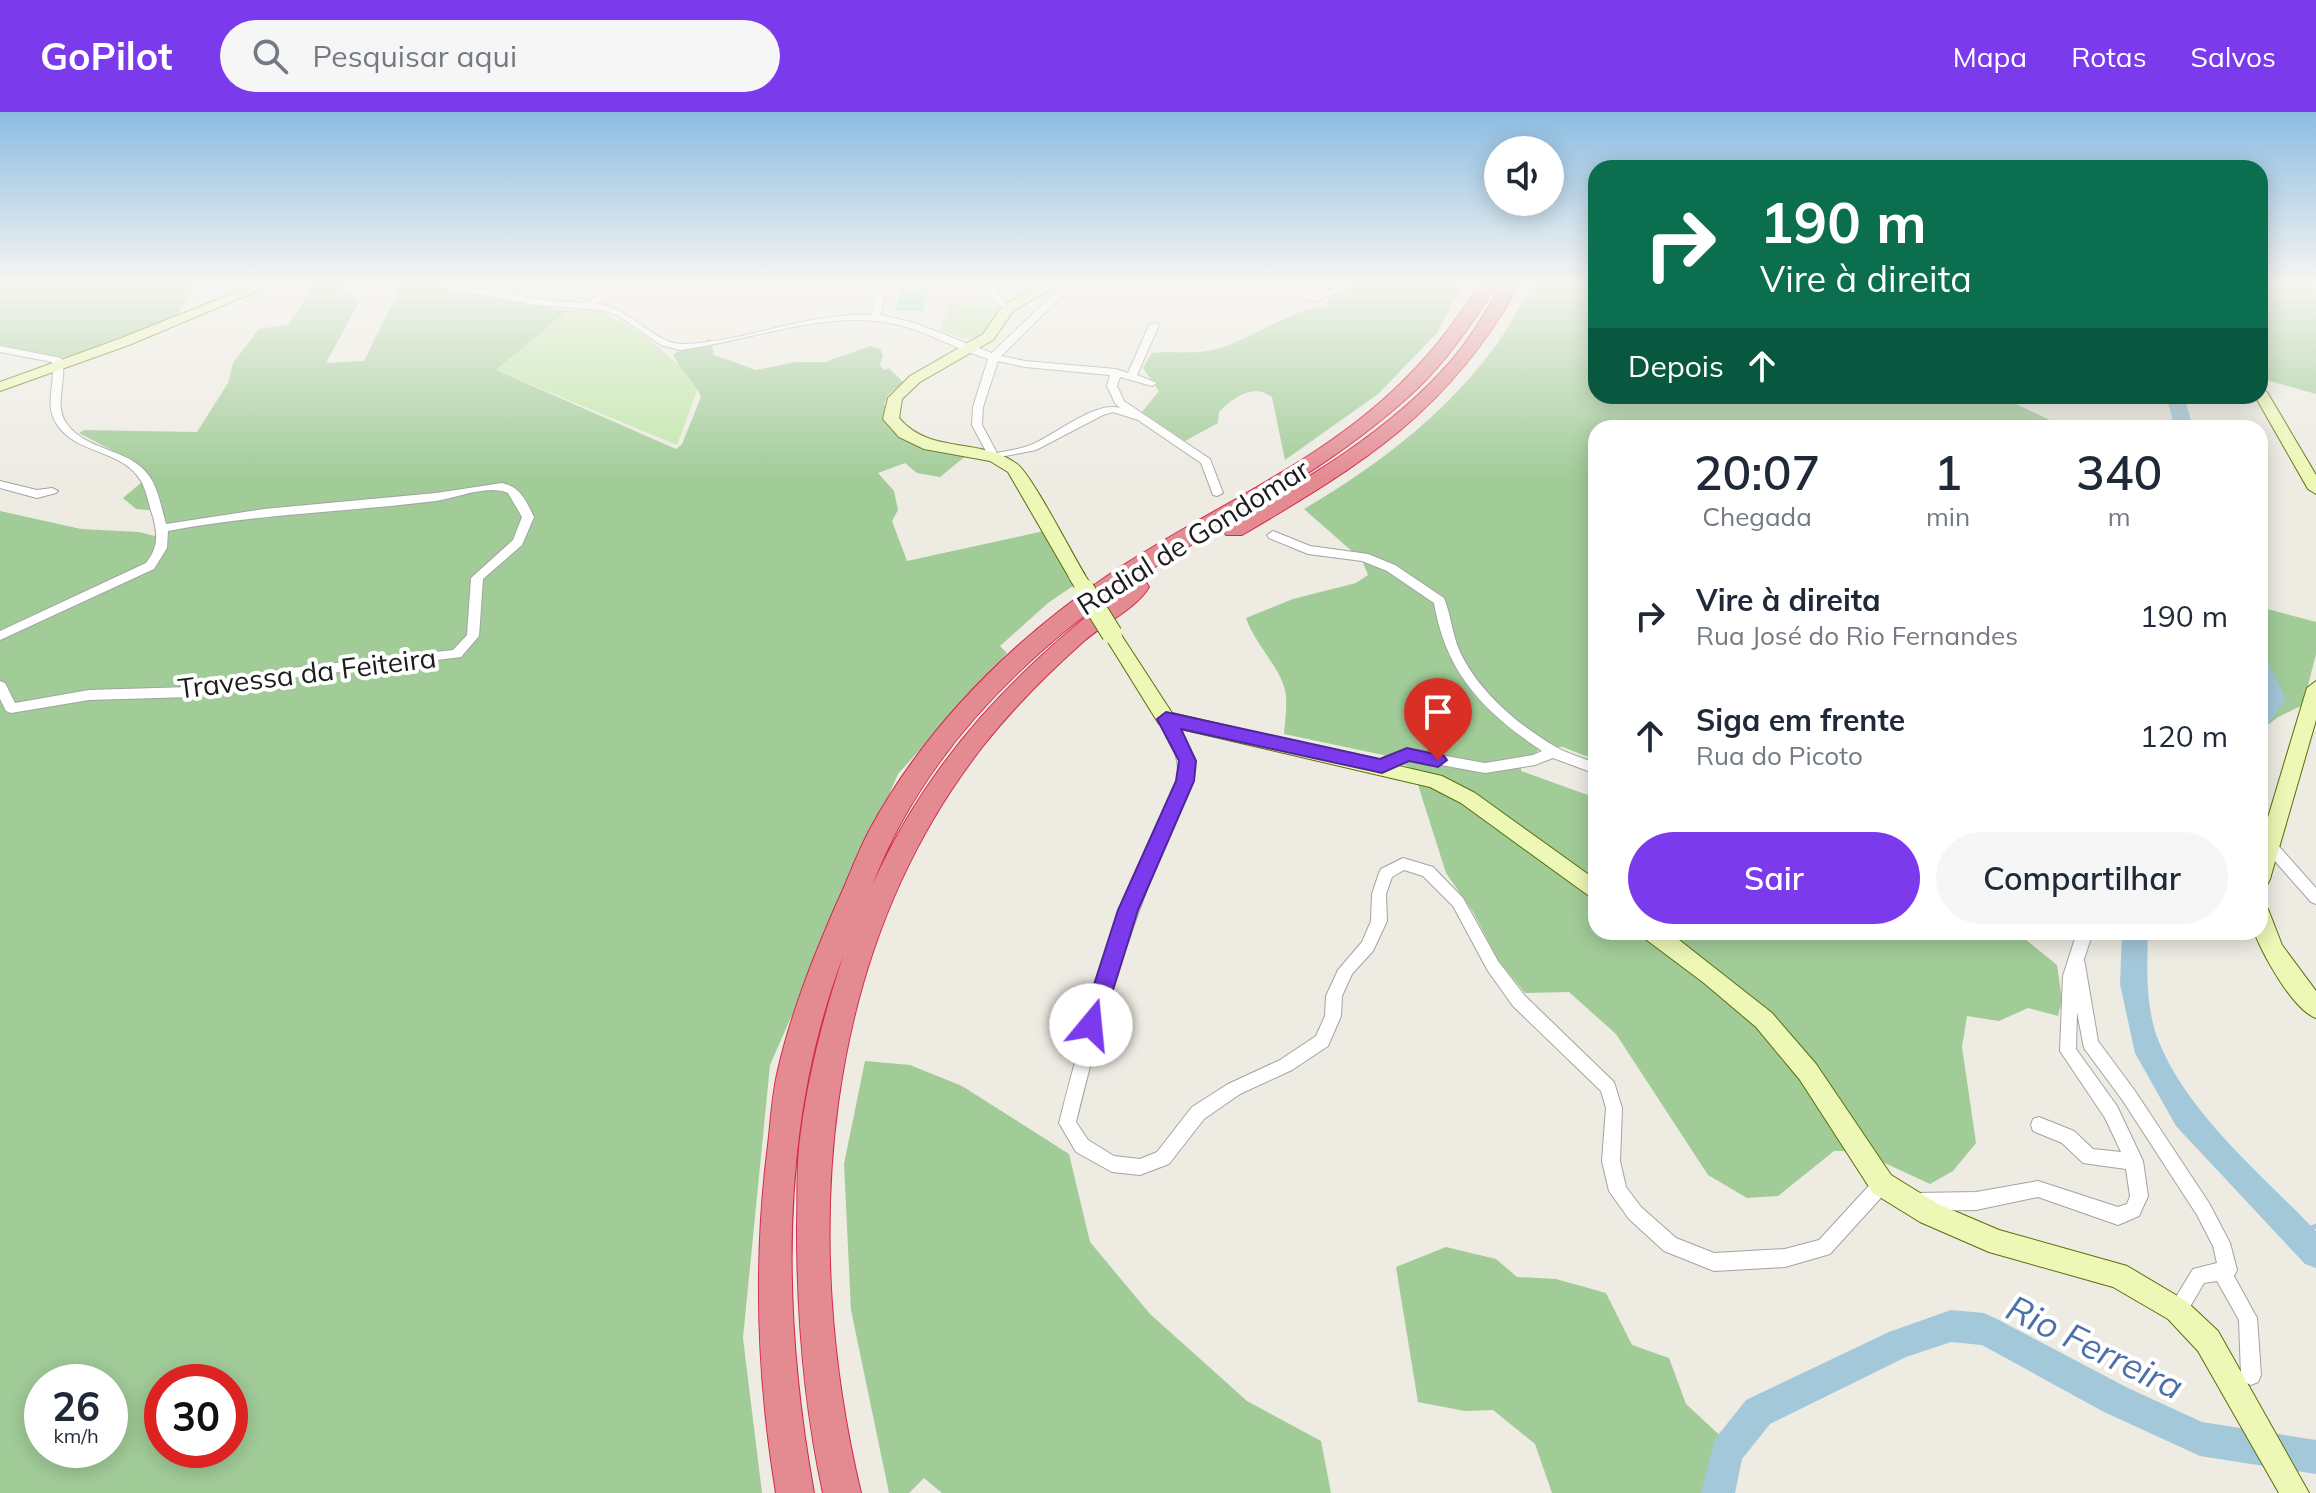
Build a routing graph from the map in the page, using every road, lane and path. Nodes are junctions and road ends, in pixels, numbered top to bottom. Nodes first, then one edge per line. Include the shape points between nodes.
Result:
1 (2, 349) edge
2 (99, 349) edge
3 (967, 349) edge
4 (974, 349) edge
5 (1002, 349) edge
6 (1143, 349) edge
7 (1445, 349) edge
8 (1471, 349) edge
9 (994, 357) junction
10 (59, 365) junction
11 (1116, 372) junction
12 (1132, 376) junction
13 (1152, 383) dead end
14 (0, 387) edge
15 (2267, 404) edge
16 (1138, 417) junction
17 (994, 457) junction
18 (0, 484) edge
19 (2316, 489) edge
20 (52, 491) dead end
21 (1217, 493) dead end
22 (162, 528) junction
23 (1273, 535) dead end
24 (0, 636) edge
25 (0, 686) edge
26 (2316, 688) edge
27 (1166, 719) junction
28 (2312, 719) edge
29 (1553, 752) junction
30 (1382, 766) junction
31 (1588, 766) edge
32 (2268, 846) edge
33 (2268, 850) edge
34 (1588, 886) edge
35 (2316, 898) edge
36 (2268, 938) edge
37 (1663, 940) edge
38 (2083, 940) edge
39 (2077, 962) junction
40 (2316, 1008) edge
41 (2039, 1125) dead end
42 (2134, 1161) junction
43 (1882, 1184) junction
44 (1909, 1202) junction
45 (2221, 1271) junction
46 (2177, 1310) junction
47 (2251, 1375) dead end
48 (795, 1493) edge
49 (842, 1493) edge
50 (2295, 1493) edge

1 - 10 street via 57,360
2 - 10 main road
3 - 17 main road via 915,379 895,398 891,419 904,434 929,446
4 - 9 street
5 - 9 street
6 - 12 street
7 - 48 highway, Radial de Gondomar via 1371,421 1066,617 1007,668 963,716 882,830 833,945 793,1071 777,1190 775,1355
8 - 49 highway, Radial de Gondomar via 1438,389 1360,454 1137,588 1079,631 984,725 911,831 868,919 836,1026 815,1148 814,1298 822,1383
9 - 11 street
9 - 17 street via 977,425
10 - 14 main road
10 - 22 street via 53,405 59,421 70,435 121,456 139,470
11 - 12 street
11 - 16 street via 1112,386 1120,403
12 - 13 street
15 - 19 main road
16 - 17 street via 1113,409 1032,448
16 - 21 street via 1206,461
17 - 27 main road, bridge via 1014,469
18 - 20 street via 37,494
22 - 24 street via 161,554 150,566
22 - 25 street, Travessa da Feiteira via 464,494 493,485 518,497 528,517 518,542 477,578 473,636 457,654 291,673 190,692 89,695 11,708
23 - 29 street via 1308,550 1364,557 1391,568 1440,601 1442,625 1453,651 1482,697 1508,723
26 - 28 main road
27 - 30 main road
27 - 43 street via 1187,761 1185,781 1128,910 1086,1042 1067,1123 1082,1146 1112,1164 1140,1167 1163,1158 1198,1113 1322,1041 1346,970 1368,946 1379,921 1386,873 1403,864 1428,871 1458,902 1519,1001 1608,1087 1614,1108 1611,1161 1618,1191 1670,1245 1714,1262 1785,1258 1824,1248
28 - 32 main road
29 - 30 street via 1485,768 1407,754
29 - 31 street
30 - 34 main road via 1435,781 1468,798
33 - 35 street
36 - 40 main road
37 - 43 main road via 1764,1020 1808,1072
38 - 39 street
39 - 42 street via 2071,976 2068,1051 2111,1112
39 - 45 street via 2090,1043 2203,1209 2221,1243 2228,1270
41 - 42 street via 2068,1137 2089,1157
42 - 44 street via 2139,1196 2133,1210 2118,1216 2038,1189 1976,1201
43 - 44 main road
44 - 46 main road via 1998,1243 2118,1275
45 - 46 street via 2199,1275
45 - 47 street via 2248,1318
46 - 50 main road via 2208,1341

